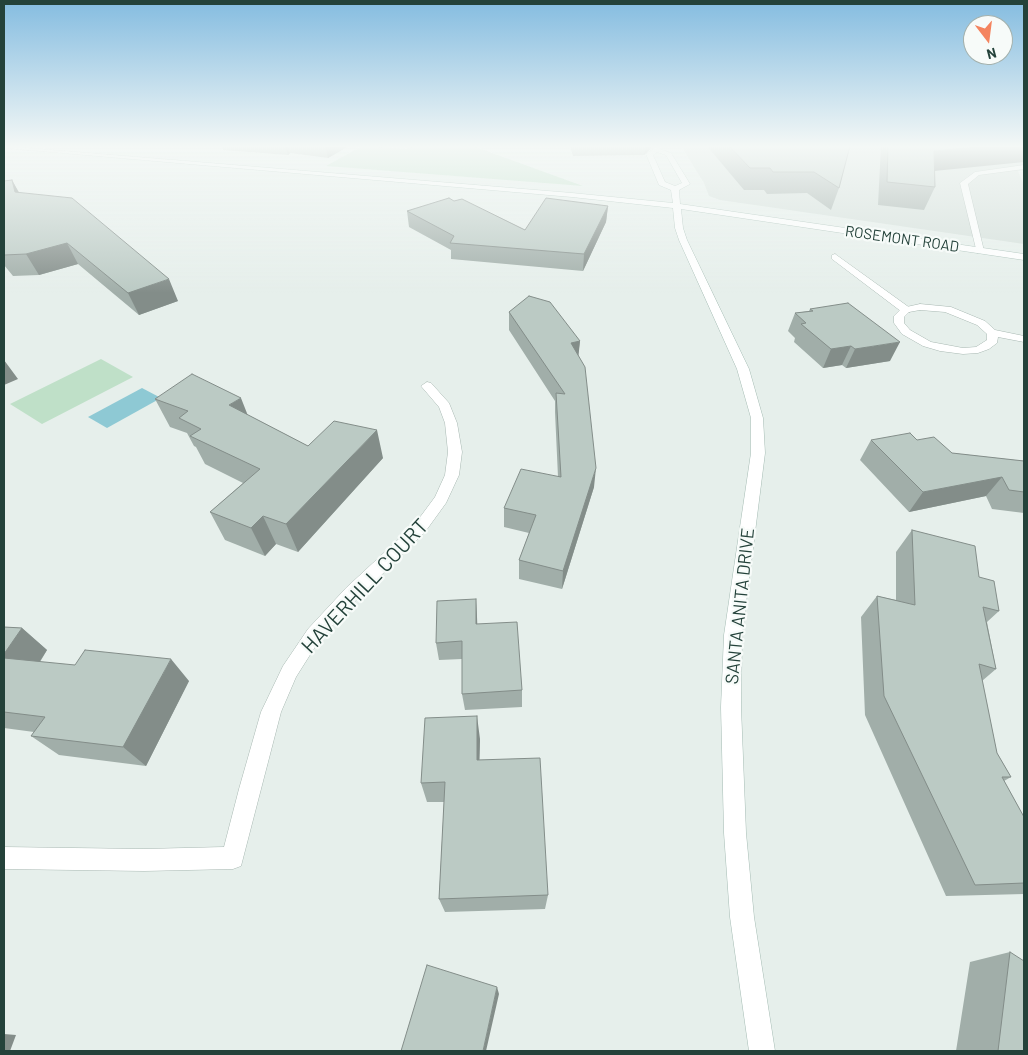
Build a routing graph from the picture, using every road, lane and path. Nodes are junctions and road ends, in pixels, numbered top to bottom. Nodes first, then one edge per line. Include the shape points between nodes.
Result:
1 (576, 195) edge
2 (676, 195) edge
3 (967, 195) edge
4 (678, 206) junction
5 (980, 250) junction
6 (835, 257) dead end
7 (1024, 257) edge
8 (906, 310) junction
9 (992, 334) junction
10 (1024, 339) edge
11 (427, 386) dead end
12 (4, 858) edge
13 (762, 1051) edge

1 - 4 main road, ROSEMONT ROAD
2 - 4 main road, SANTA ANITA DRIVE
3 - 5 main road
4 - 5 main road, ROSEMONT ROAD
4 - 13 main road, SANTA ANITA DRIVE via 683,240 743,369 757,418 758,453 734,635 731,707 735,833 742,917
5 - 7 main road, ROSEMONT ROAD
6 - 8 main road
8 - 9 main road via 920,307 947,309 976,320
8 - 9 main road via 899,316 899,323 906,332 940,348 978,350 993,341
9 - 10 main road
11 - 12 main road, HAVERHILL COURT via 445,406 451,423 455,452 452,475 441,499 420,528 314,634 289,672 271,712 233,858

